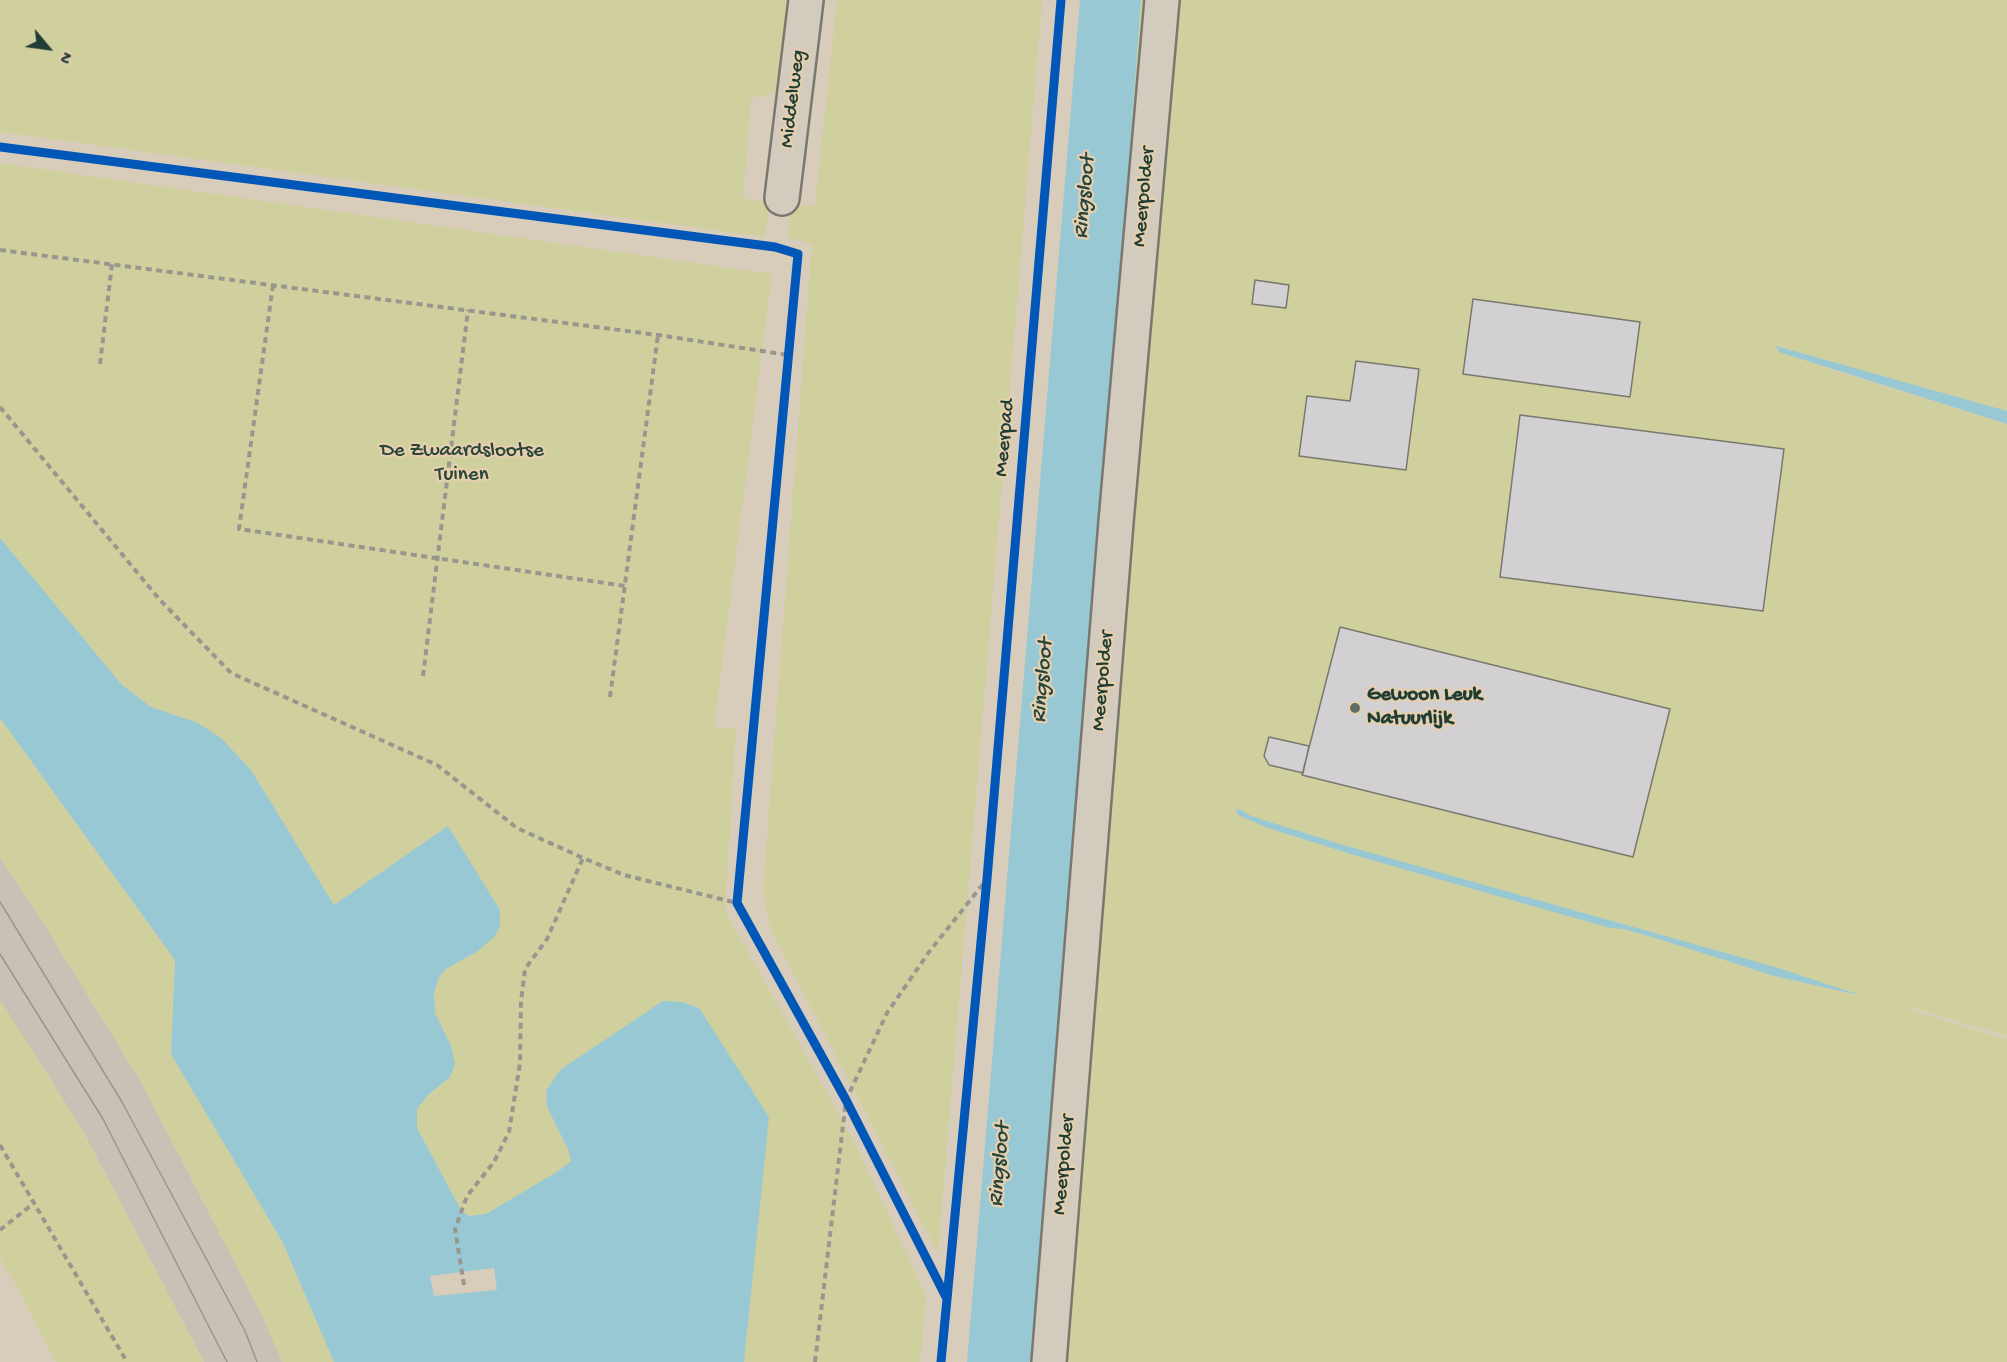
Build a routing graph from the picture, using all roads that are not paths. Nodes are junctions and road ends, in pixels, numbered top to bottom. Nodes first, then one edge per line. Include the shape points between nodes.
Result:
1 (806, 0) edge
2 (1162, 0) edge
3 (782, 198) dead end
4 (1049, 1362) edge

1 - 3 street, Middelweg
2 - 4 street, Meerpolder

